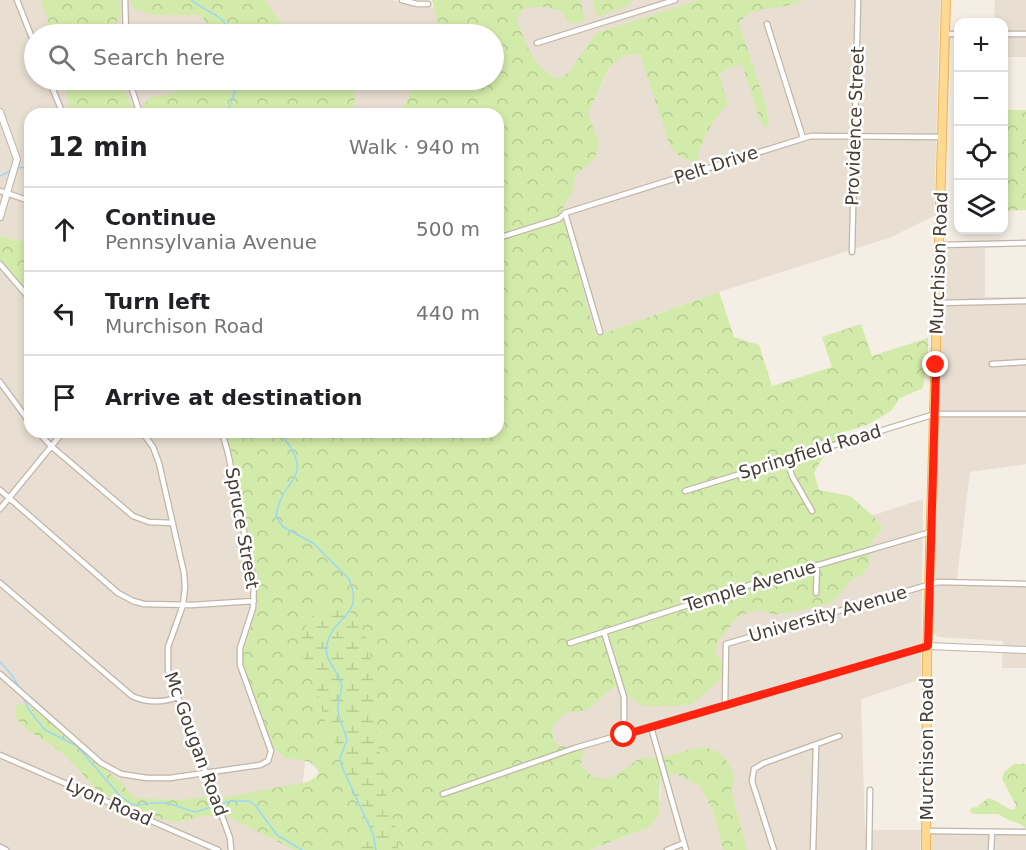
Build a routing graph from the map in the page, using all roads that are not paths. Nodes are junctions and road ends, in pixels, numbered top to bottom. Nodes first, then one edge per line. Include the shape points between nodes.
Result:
1 (17, 0) edge
2 (125, 0) edge
3 (402, 0) edge
4 (675, 0) edge
5 (858, 0) edge
6 (946, 0) edge
7 (428, 4) dead end
8 (26, 24) edge
9 (126, 24) edge
10 (767, 24) dead end
11 (945, 34) junction
12 (954, 34) edge
13 (1008, 34) edge
14 (1026, 34) edge
15 (537, 43) dead end
16 (53, 90) edge
17 (132, 90) edge
18 (61, 108) edge
19 (138, 108) edge
20 (0, 112) edge
21 (855, 136) junction
22 (942, 137) junction
23 (803, 138) junction
24 (4, 193) edge
25 (24, 199) edge
26 (565, 213) junction
27 (0, 217) edge
28 (504, 236) edge
29 (1026, 243) edge
30 (939, 245) junction
31 (852, 252) dead end
32 (0, 264) edge
33 (24, 291) edge
34 (1026, 301) edge
35 (938, 303) junction
36 (600, 332) dead end
37 (1026, 362) edge
38 (993, 364) dead end
39 (0, 382) edge
40 (934, 414) junction
41 (1026, 414) edge
42 (24, 415) edge
43 (44, 438) edge
44 (58, 438) edge
45 (146, 438) edge
46 (224, 438) edge
47 (51, 446) junction
48 (787, 459) junction
49 (0, 490) edge
50 (685, 491) dead end
51 (8, 499) junction
52 (0, 509) edge
53 (812, 511) dead end
54 (173, 523) junction
55 (931, 532) junction
56 (817, 566) junction
57 (0, 584) edge
58 (1026, 584) edge
59 (930, 585) junction
60 (816, 593) dead end
61 (254, 601) junction
62 (183, 605) junction
63 (604, 632) junction
64 (570, 643) dead end
65 (928, 646) junction
66 (1026, 650) edge
67 (0, 674) edge
68 (178, 697) junction
69 (725, 706) junction
70 (651, 727) junction
71 (624, 735) junction
72 (838, 736) dead end
73 (816, 746) junction
74 (0, 754) edge
75 (206, 773) junction
76 (870, 790) dead end
77 (443, 794) dead end
78 (926, 831) junction
79 (992, 832) junction
80 (1026, 832) edge
81 (684, 843) junction
82 (0, 847) edge
83 (6, 850) edge
84 (218, 850) edge
85 (231, 850) edge
86 (667, 850) edge
87 (686, 850) edge
88 (774, 850) edge
89 (813, 850) edge
90 (869, 850) edge
91 (926, 850) edge
92 (991, 850) edge

1 - 8 street
2 - 9 street
3 - 7 street
4 - 15 street
5 - 21 street, Providence Street
6 - 11 main road, Murchison Road
10 - 23 street
11 - 12 street
11 - 22 main road, Murchison Road
13 - 14 street
16 - 18 street
17 - 19 street
20 - 24 street via 17,159
21 - 22 street, Pelt Drive
21 - 23 street, Pelt Drive
21 - 31 street, Providence Street
22 - 30 main road, Murchison Road
23 - 26 street, Pelt Drive
24 - 25 street
24 - 27 street
26 - 28 street, Pelt Drive via 559,219
26 - 36 street
29 - 30 street
30 - 35 main road, Murchison Road
32 - 33 street
34 - 35 street
35 - 40 main road, Murchison Road
37 - 38 street
39 - 42 street
40 - 41 street, Springfield Road
40 - 48 street, Springfield Road
40 - 55 main road, Murchison Road
43 - 47 street
44 - 47 street
45 - 54 street, Mc Gougan Road via 159,463
46 - 61 street, Spruce Street via 252,569
47 - 51 street
47 - 54 street via 133,516 149,522
48 - 50 street, Springfield Road
48 - 53 street
49 - 51 street
51 - 52 street
51 - 62 street via 125,597 144,604
54 - 62 street, Mc Gougan Road via 185,579
55 - 56 street, Temple Avenue
55 - 59 main road, Murchison Road
56 - 60 street
56 - 63 street, Temple Avenue
57 - 68 street via 132,696 154,702
58 - 59 street, University Avenue
59 - 65 main road, Murchison Road
59 - 69 street, University Avenue via 726,644
61 - 62 street
61 - 75 street, Spruce Street via 239,659 271,751 268,761 260,765
62 - 68 street, Mc Gougan Road via 167,659
63 - 64 street, Temple Avenue
63 - 71 street via 624,697
65 - 66 street
65 - 69 street
65 - 78 main road, Murchison Road
67 - 75 street via 113,771 147,778
68 - 75 street, Mc Gougan Road
69 - 70 street
70 - 71 street
70 - 81 street
71 - 77 street
72 - 73 street
73 - 88 street via 764,763 753,772 752,781
73 - 89 street
74 - 84 street, Lyon Road
75 - 85 street, Mc Gougan Road
76 - 90 street
78 - 79 street
78 - 91 main road, Murchison Road
79 - 80 street
79 - 92 street
81 - 86 street
81 - 87 street
82 - 83 street

